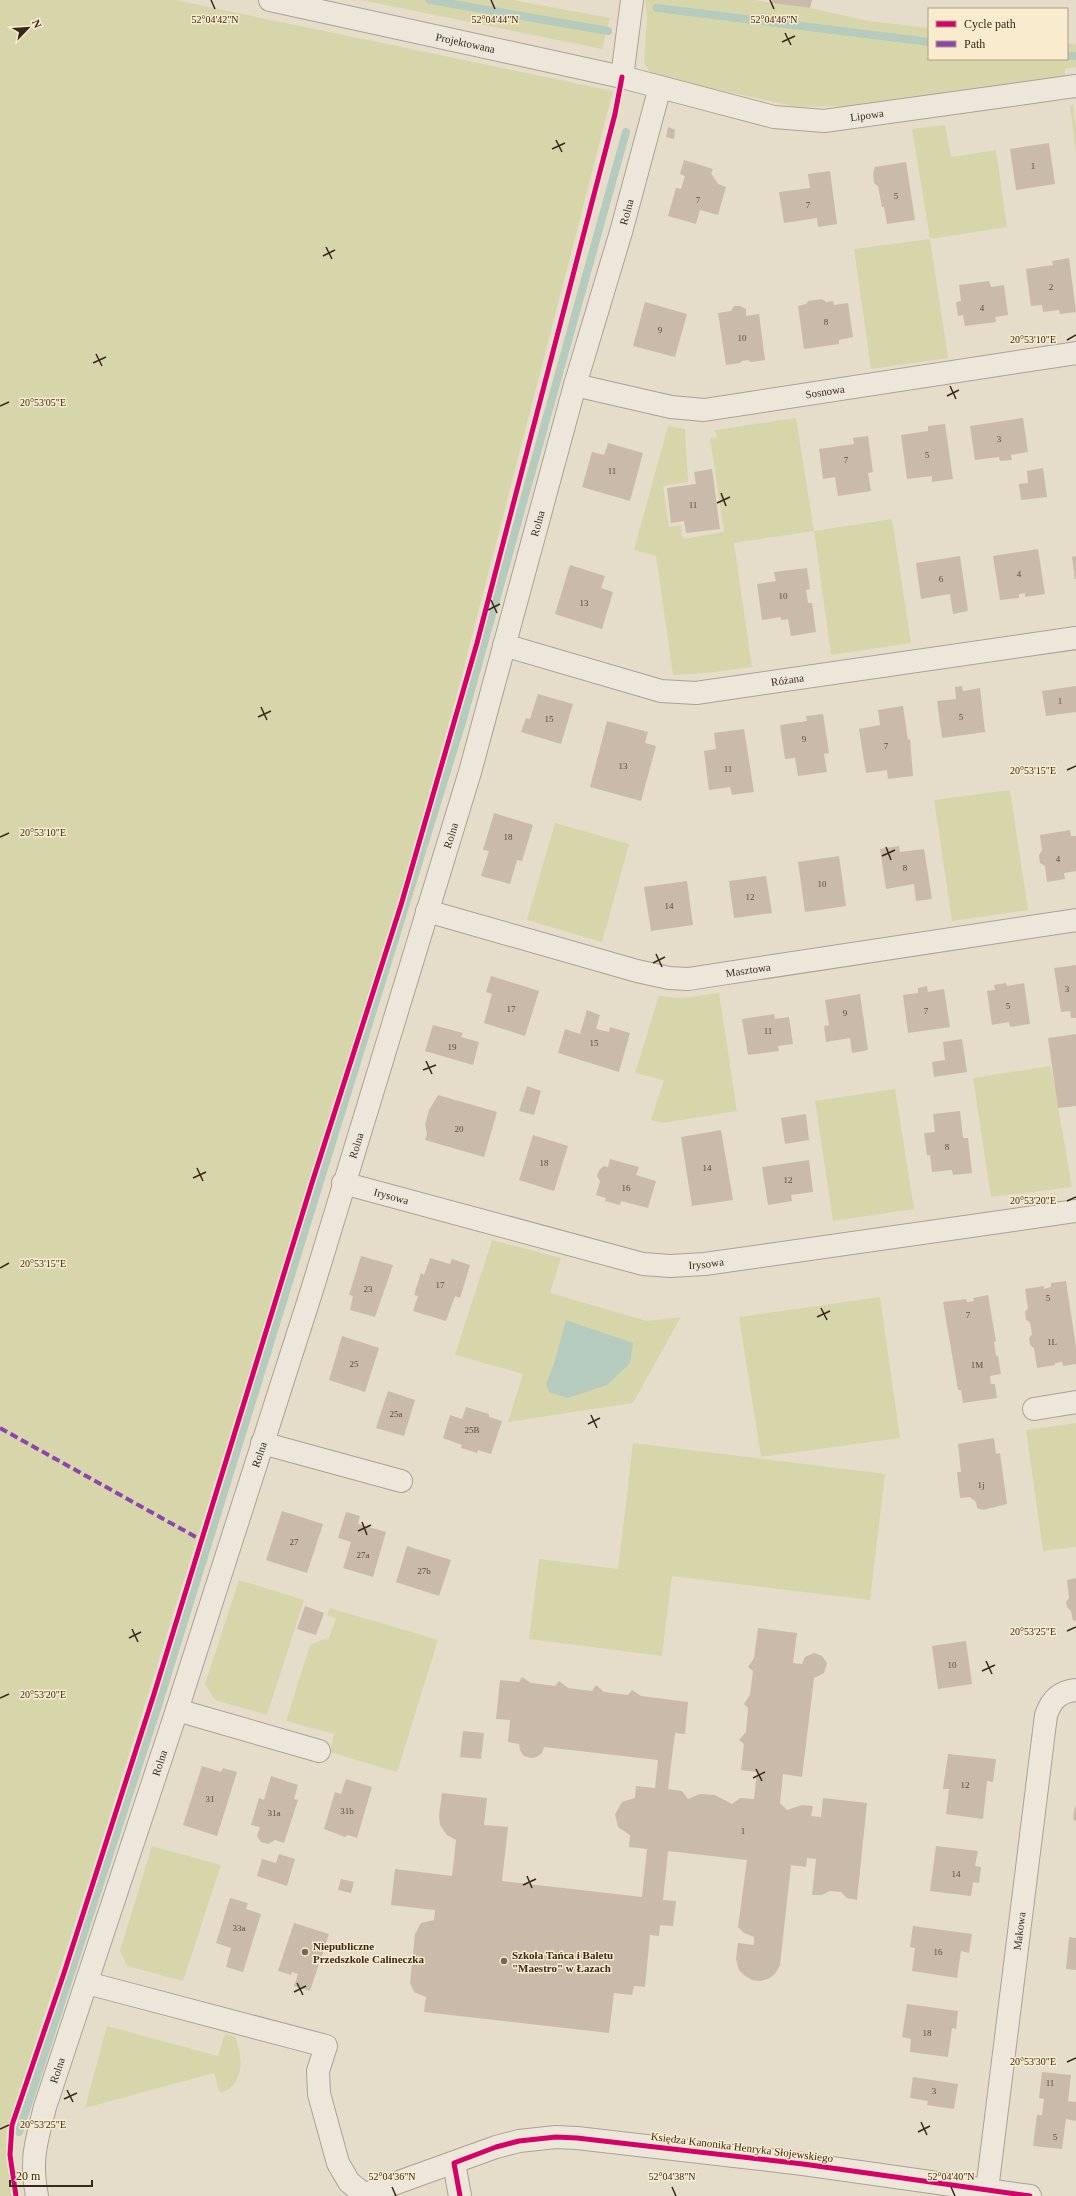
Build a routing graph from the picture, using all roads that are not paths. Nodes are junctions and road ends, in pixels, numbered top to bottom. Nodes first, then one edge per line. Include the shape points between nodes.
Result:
1 (270, 0) edge
2 (632, 0) edge
3 (622, 77) junction
4 (1076, 86) edge
5 (660, 87) junction
6 (1076, 353) edge
7 (575, 385) junction
8 (1076, 638) edge
9 (504, 645) junction
10 (427, 911) junction
11 (1076, 920) edge
12 (343, 1183) junction
13 (1076, 1211) edge
14 (1076, 1402) edge
15 (1034, 1409) dead end
16 (262, 1443) junction
17 (401, 1481) dead end
18 (1076, 1690) edge
19 (177, 1710) junction
20 (319, 1751) dead end
21 (87, 1983) junction
22 (454, 2163) junction
23 (987, 2190) junction
24 (362, 2195) edge
25 (37, 2196) edge
26 (460, 2196) edge
27 (1030, 2196) edge

1 - 3 street, Projektowana
2 - 3 street
3 - 5 street, Projektowana
4 - 5 street, Lipowa via 824,121 774,117
5 - 7 street, Rolna via 621,232
6 - 7 street, Sosnowa via 704,410 671,407
7 - 9 street, Rolna
8 - 9 street, Różana via 696,693 661,691
9 - 10 street, Rolna via 470,772
10 - 11 street, Masztowa via 637,972 688,979
10 - 12 street, Rolna
12 - 13 street, Irysowa via 643,1264 670,1266 711,1263
12 - 16 street, Rolna via 312,1290
14 - 15 street
16 - 17 street
16 - 19 street, Rolna
18 - 23 street, Makowa via 1066,1691 1051,1701 1044,1722
19 - 20 street
19 - 21 street, Rolna
21 - 24 street via 326,2046 318,2071 319,2094 338,2163 349,2182
21 - 25 street, Rolna via 45,2108 33,2153
22 - 23 street, Księdza Kanonika Henryka Słojewskiego via 519,2141 556,2137 577,2138 803,2164
22 - 24 street, Księdza Kanonika Henryka Słojewskiego
22 - 26 street
23 - 27 street, Księdza Kanonika Henryka Słojewskiego

